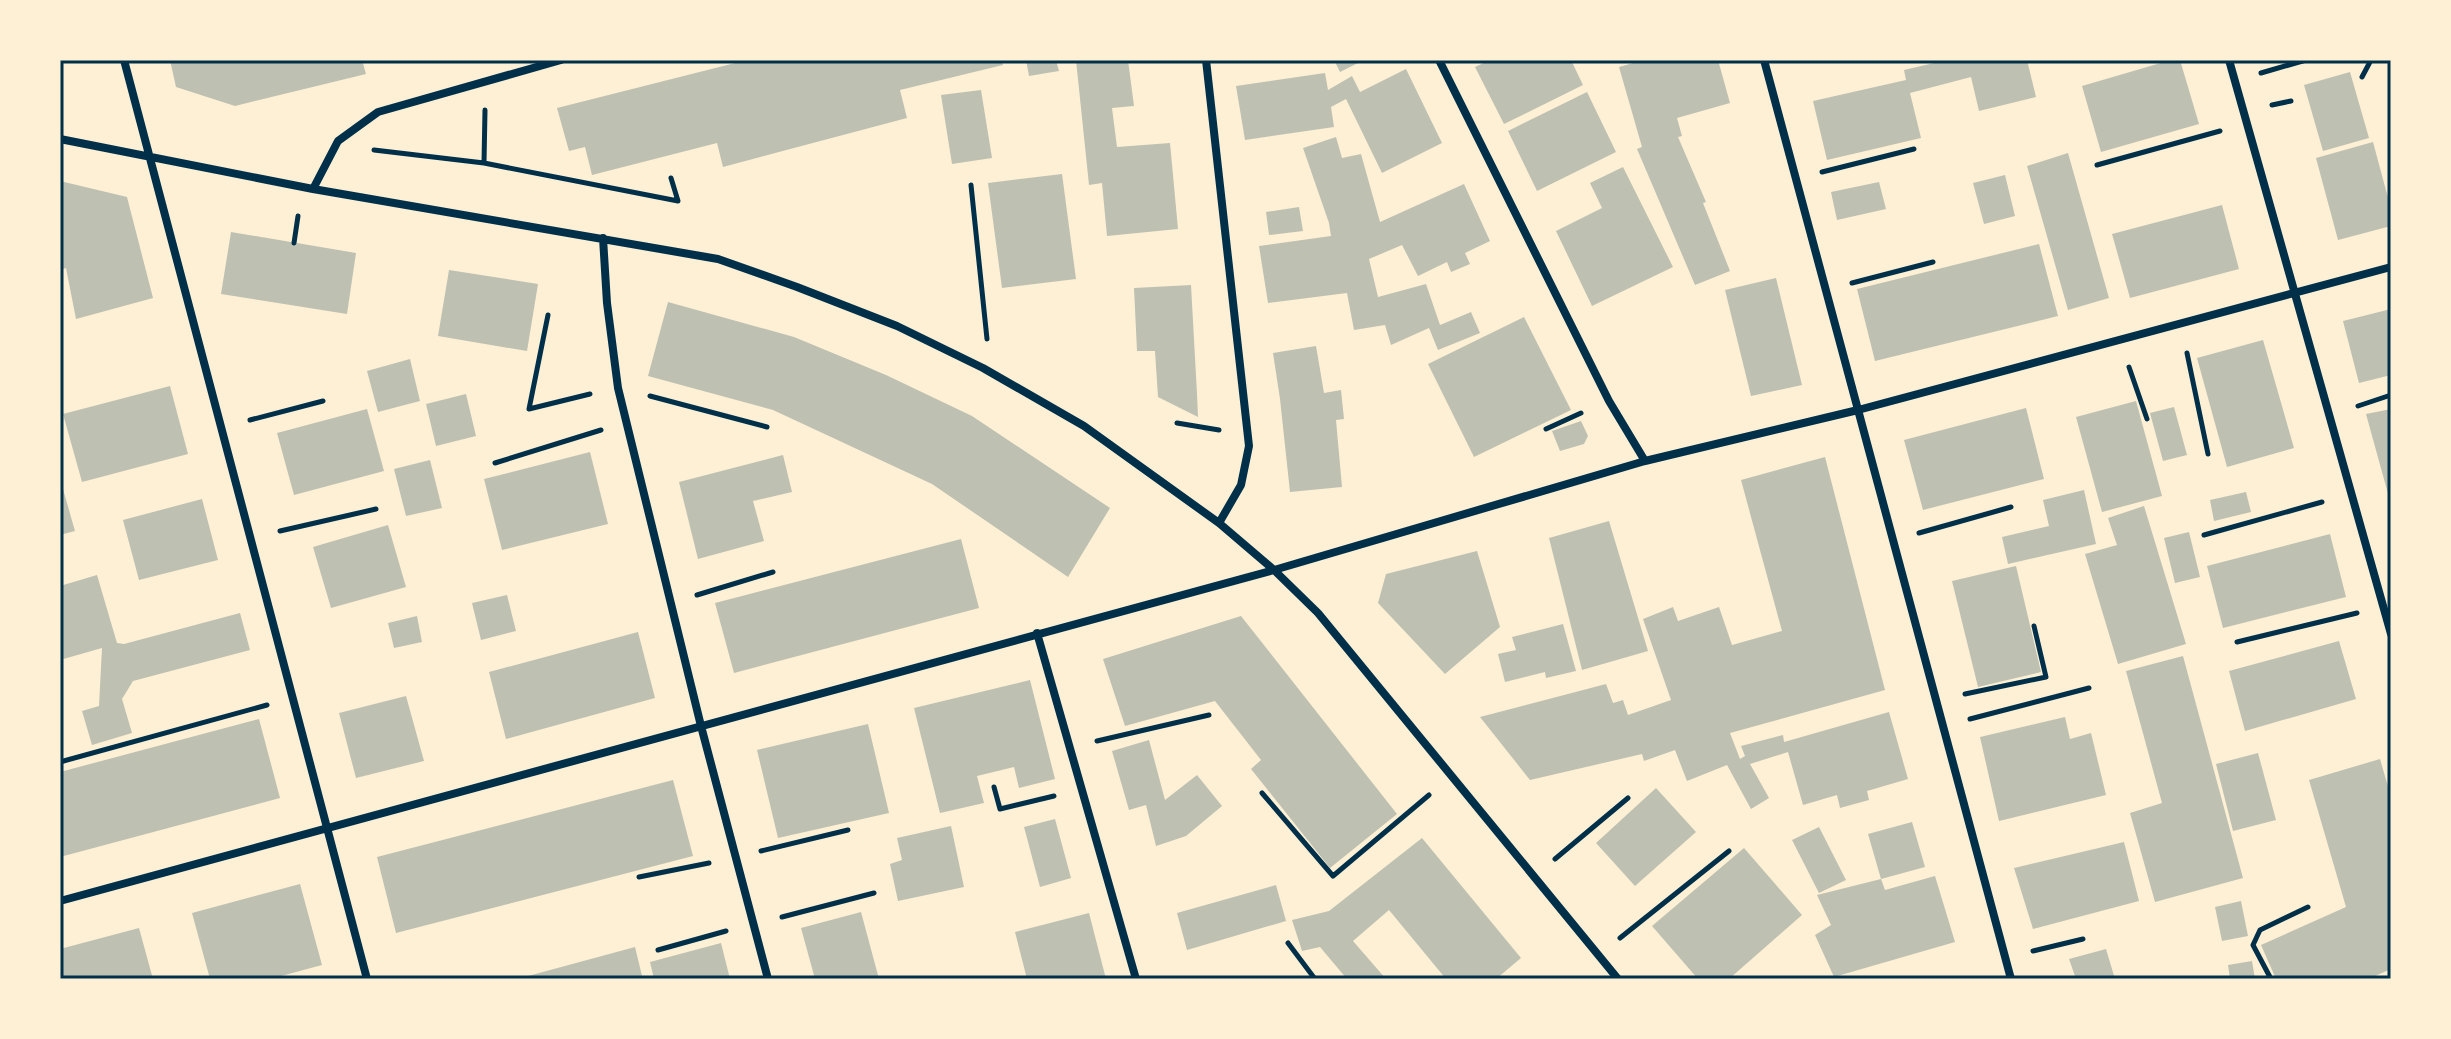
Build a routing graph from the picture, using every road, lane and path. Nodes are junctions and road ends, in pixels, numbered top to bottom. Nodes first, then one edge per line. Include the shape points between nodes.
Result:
1 (124, 60) edge
2 (561, 60) edge
3 (1206, 60) edge
4 (1439, 60) edge
5 (1764, 60) edge
6 (2229, 60) edge
7 (2306, 60) edge
8 (2371, 60) edge
9 (2362, 77) dead end
10 (2235, 80) junction
11 (485, 82) junction
12 (2247, 124) junction
13 (60, 139) edge
14 (338, 141) junction
15 (1914, 149) dead end
16 (151, 157) junction
17 (484, 163) junction
18 (2097, 165) dead end
19 (671, 178) dead end
20 (1796, 178) junction
21 (971, 185) dead end
22 (313, 189) junction
23 (603, 238) junction
24 (1933, 262) dead end
25 (2391, 267) edge
26 (1826, 290) junction
27 (2294, 292) junction
28 (548, 315) dead end
29 (2181, 323) junction
30 (2119, 339) junction
31 (991, 372) junction
32 (618, 388) junction
33 (323, 401) dead end
34 (1609, 401) junction
35 (1858, 410) junction
36 (2147, 419) dead end
37 (626, 422) junction
38 (1177, 423) dead end
39 (767, 427) dead end
40 (221, 428) junction
41 (1546, 429) dead end
42 (1248, 435) junction
43 (2208, 454) dead end
44 (1645, 461) junction
45 (495, 463) dead end
46 (2352, 494) junction
47 (2011, 507) dead end
48 (376, 509) dead end
49 (1219, 523) junction
50 (2204, 535) dead end
51 (251, 537) junction
52 (1893, 540) junction
53 (1274, 570) junction
54 (773, 572) dead end
55 (671, 603) junction
56 (2383, 606) junction
57 (2034, 626) dead end
58 (1037, 633) junction
59 (2391, 634) edge
60 (2237, 642) dead end
61 (2089, 688) dead end
62 (293, 698) junction
63 (1937, 700) junction
64 (1209, 715) dead end
65 (701, 726) junction
66 (1943, 726) junction
67 (1070, 747) junction
68 (60, 762) edge
69 (1452, 776) junction
70 (994, 787) dead end
71 (1082, 789) junction
72 (1262, 793) dead end
73 (1628, 798) dead end
74 (327, 829) junction
75 (1729, 851) dead end
76 (1534, 877) junction
77 (60, 901) edge
78 (2308, 907) dead end
79 (2083, 939) dead end
80 (1288, 943) dead end
81 (1598, 955) junction
82 (2006, 958) junction
83 (367, 979) edge
84 (768, 979) edge
85 (1136, 979) edge
86 (1315, 979) edge
87 (1618, 979) edge
88 (2011, 979) edge
89 (2271, 979) edge

1 - 16 street
2 - 11 street
3 - 42 street
4 - 34 street
5 - 20 street
6 - 10 street
7 - 10 path
8 - 9 path
10 - 12 street
11 - 14 street via 378,112
11 - 17 path
12 - 18 path
12 - 27 street
13 - 16 street
14 - 17 path via 382,152
14 - 22 street
15 - 20 path
16 - 22 street
16 - 40 street
17 - 19 path via 678,201
20 - 26 street
21 - 31 path
22 - 23 street
23 - 31 street via 718,259 897,326
23 - 32 street
24 - 26 path
25 - 27 street
26 - 35 street
27 - 29 street
27 - 46 street
28 - 32 path via 529,409
29 - 30 street
29 - 43 path
30 - 35 street
30 - 36 path
31 - 49 street via 1084,426
32 - 37 street
32 - 39 path
33 - 40 path
34 - 41 path
34 - 44 street
35 - 44 street
35 - 52 street
37 - 45 path
37 - 55 street
38 - 42 path
40 - 51 street
42 - 49 street via 1241,485
44 - 53 street
46 - 50 path
46 - 56 street
47 - 52 path
48 - 51 path
49 - 53 street
51 - 62 street
52 - 63 street
53 - 58 street
53 - 69 street via 1318,613
54 - 55 path
55 - 65 street
56 - 59 street
56 - 60 path
57 - 63 path via 2046,677
58 - 65 street
58 - 67 street
61 - 66 path
62 - 68 path
62 - 74 street
63 - 66 street
64 - 67 path
65 - 74 street
65 - 84 street
66 - 82 street
67 - 71 street
69 - 72 path via 1333,876
69 - 76 street
70 - 71 path via 1000,809
71 - 85 street
73 - 76 path
74 - 77 street
74 - 83 street
75 - 81 path
76 - 81 street
78 - 89 path via 2260,930 2253,945
79 - 82 path
80 - 86 path
81 - 87 street
82 - 88 street

